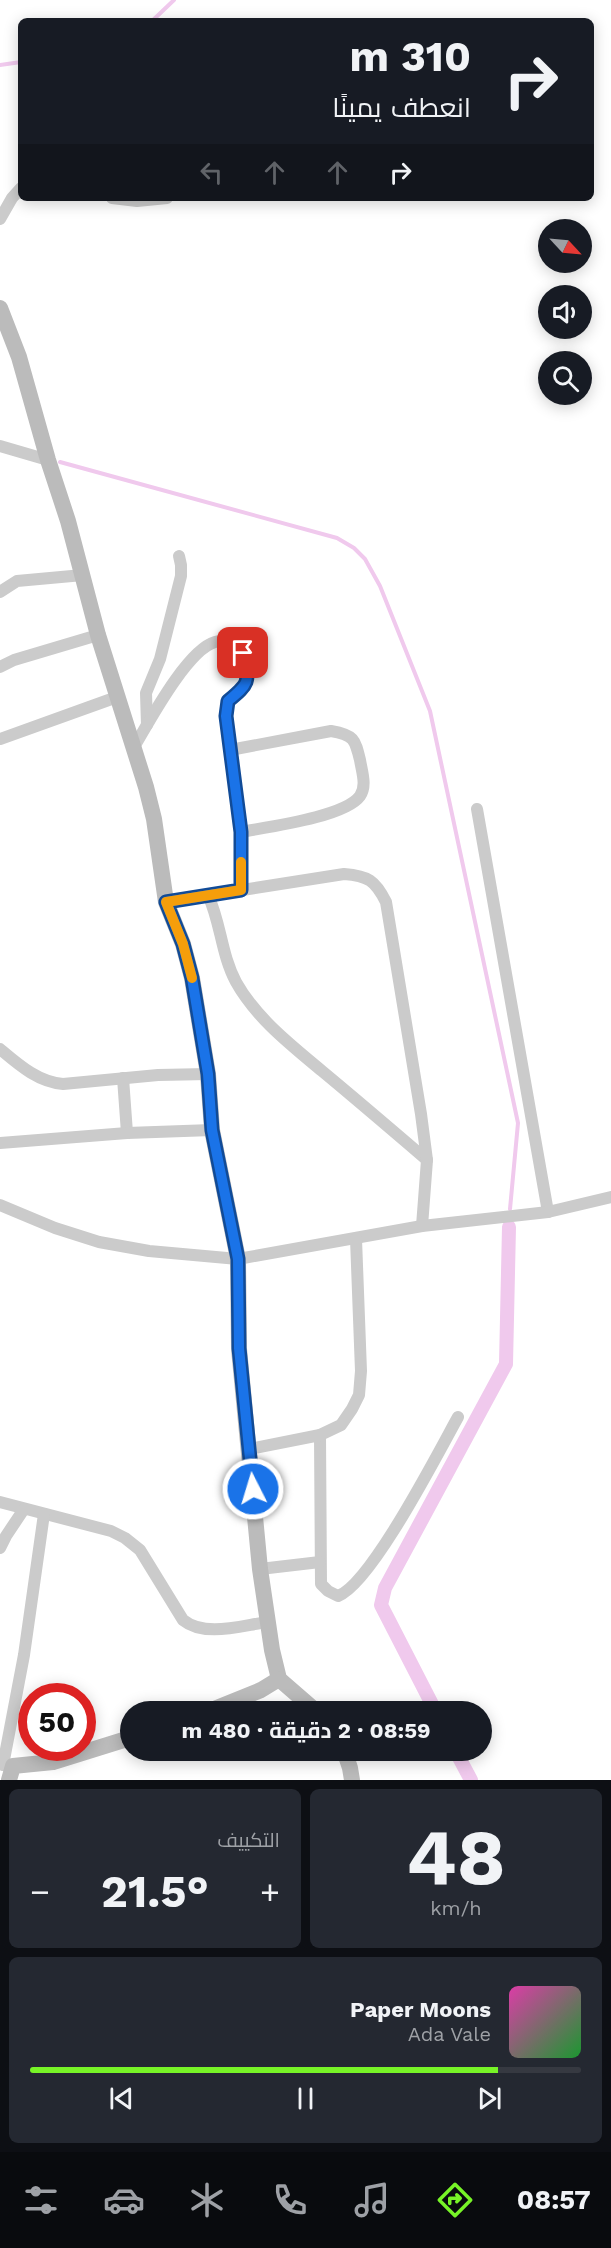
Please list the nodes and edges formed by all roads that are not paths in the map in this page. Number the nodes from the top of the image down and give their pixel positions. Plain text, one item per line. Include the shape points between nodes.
1 (18, 191) edge
2 (0, 219) edge
3 (0, 308) edge
4 (0, 446) edge
5 (48, 460) junction
6 (178, 556) dead end
7 (83, 575) junction
8 (0, 592) edge
9 (98, 635) junction
10 (0, 668) edge
11 (117, 697) junction
12 (147, 724) junction
13 (0, 739) edge
14 (134, 747) junction
15 (230, 750) junction
16 (477, 809) dead end
17 (241, 832) junction
18 (241, 890) junction
19 (208, 895) junction
20 (166, 902) junction
21 (0, 1049) edge
22 (208, 1074) junction
23 (123, 1078) junction
24 (212, 1130) junction
25 (127, 1133) junction
26 (0, 1143) edge
27 (427, 1160) junction
28 (611, 1197) edge
29 (0, 1205) edge
30 (548, 1212) junction
31 (422, 1226) junction
32 (356, 1239) junction
33 (238, 1259) junction
34 (458, 1417) dead end
35 (320, 1435) junction
36 (249, 1449) junction
37 (0, 1502) edge
38 (24, 1509) junction
39 (44, 1514) junction
40 (0, 1548) edge
41 (320, 1562) junction
42 (260, 1569) junction
43 (268, 1622) junction
44 (279, 1678) junction
45 (234, 1701) edge
46 (305, 1701) edge
47 (120, 1741) edge
48 (347, 1761) edge
49 (6, 1769) edge
50 (352, 1780) edge

1 - 2 street
3 - 5 main road via 19,357
4 - 5 street
5 - 7 main road
6 - 12 street via 181,576 160,659 146,693
7 - 8 street via 17,581
7 - 9 main road
9 - 10 street via 14,660
9 - 11 main road
11 - 13 street
11 - 14 main road
12 - 14 street
12 - 15 street via 190,662 204,648 225,641 243,653 247,673 244,688 226,706
14 - 20 main road via 154,819
15 - 17 street
15 - 17 street via 331,730 344,733 356,744 364,781 359,797 349,806
16 - 30 street
17 - 18 street
18 - 19 street
18 - 27 street via 344,874 362,875 380,889 386,902
19 - 20 street
19 - 27 street via 236,983 256,1010
20 - 22 main road via 192,978
21 - 23 street via 49,1083
22 - 23 street
22 - 24 main road
23 - 25 street
24 - 25 street
24 - 33 main road
25 - 26 street
27 - 31 street
28 - 30 street
29 - 33 street via 99,1242
30 - 31 street
31 - 32 street
32 - 33 street
32 - 35 street via 359,1395 341,1425
33 - 36 main road via 239,1348
34 - 41 street via 363,1576 338,1596 321,1584
35 - 36 street
35 - 41 street
36 - 42 main road
37 - 38 street
38 - 39 street
38 - 40 street
39 - 43 street via 125,1538 140,1550 190,1626 202,1629
39 - 49 street
41 - 42 street
42 - 43 main road
43 - 44 main road
44 - 45 main road
44 - 46 main road
47 - 49 main road via 52,1762
48 - 50 main road

